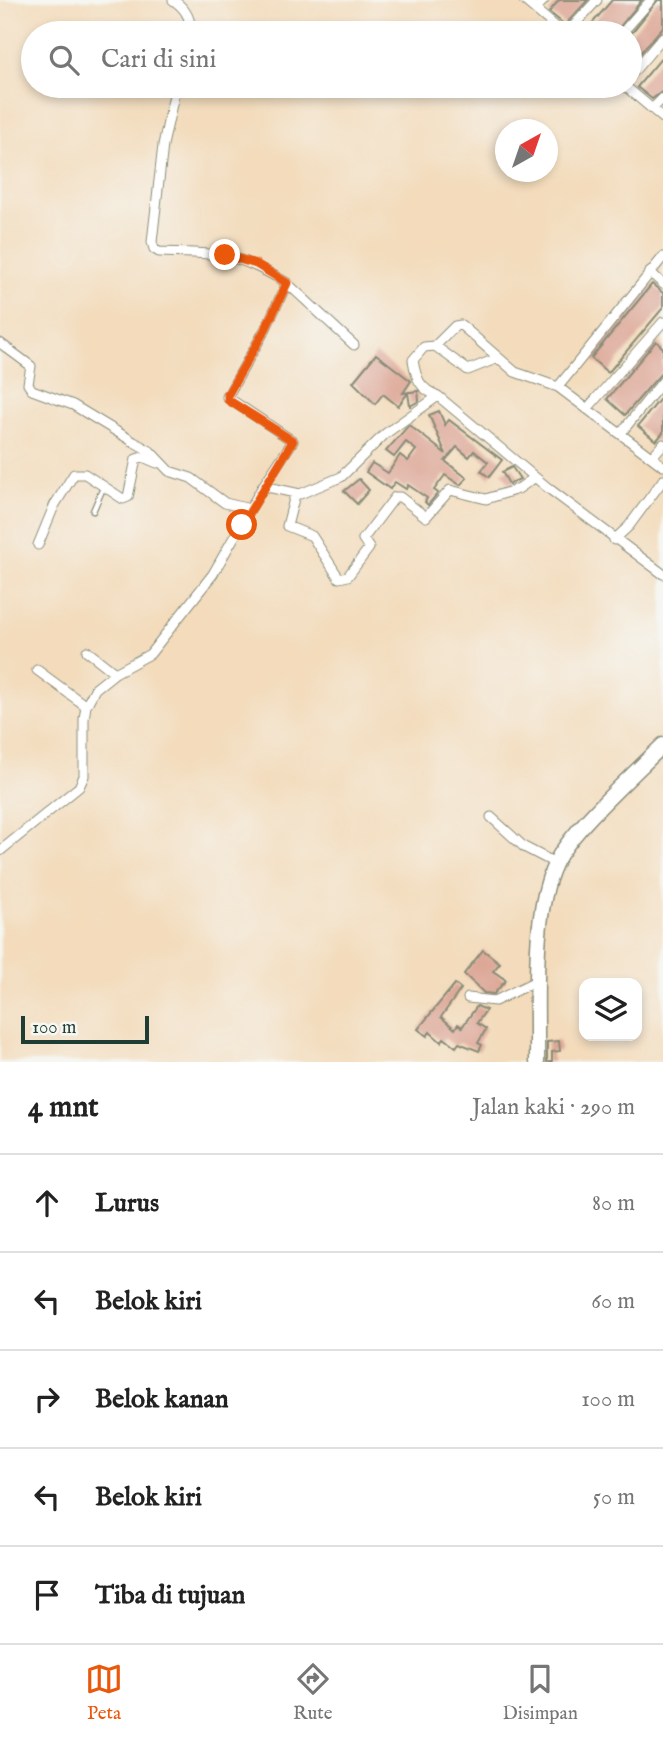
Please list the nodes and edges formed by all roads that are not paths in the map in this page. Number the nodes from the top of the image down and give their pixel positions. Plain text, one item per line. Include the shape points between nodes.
1 (173, 0) edge
2 (524, 0) edge
3 (544, 0) edge
4 (597, 0) edge
5 (651, 0) edge
6 (186, 4) edge
7 (536, 9) junction
8 (550, 21) edge
9 (577, 21) edge
10 (633, 21) edge
11 (663, 37) edge
12 (642, 62) edge
13 (173, 98) edge
14 (639, 98) edge
15 (663, 98) edge
16 (652, 109) junction
17 (663, 118) edge
18 (662, 259) edge
19 (650, 272) junction
20 (287, 283) junction
21 (663, 284) edge
22 (663, 322) edge
23 (655, 331) junction
24 (663, 338) edge
25 (0, 343) edge
26 (354, 345) dead end
27 (435, 346) junction
28 (498, 358) junction
29 (663, 382) edge
30 (558, 387) junction
31 (438, 396) junction
32 (587, 409) junction
33 (621, 433) junction
34 (663, 444) edge
35 (660, 462) edge
36 (160, 465) junction
37 (534, 478) junction
38 (663, 480) edge
39 (263, 486) junction
40 (103, 488) junction
41 (295, 495) junction
42 (250, 509) junction
43 (93, 511) dead end
44 (614, 540) junction
45 (38, 545) dead end
46 (663, 575) edge
47 (87, 651) dead end
48 (37, 670) dead end
49 (115, 673) junction
50 (86, 706) junction
51 (663, 745) edge
52 (491, 817) dead end
53 (0, 851) edge
54 (555, 863) junction
55 (539, 980) junction
56 (468, 998) dead end
57 (537, 1062) edge

1 - 6 street
2 - 7 street
3 - 7 street
4 - 9 street
5 - 10 street
7 - 8 street
11 - 12 street
13 - 20 street via 163,145 154,249 225,255 256,264
14 - 16 street
15 - 16 street
16 - 17 street
18 - 19 street
19 - 21 street
19 - 30 street
20 - 26 street
20 - 39 street via 228,397 293,441
22 - 23 street
23 - 24 street
23 - 32 street
25 - 36 street via 31,366 30,389 73,405 150,451
27 - 28 street via 468,370
27 - 28 street via 461,325
27 - 31 street via 424,347 413,360 418,382
28 - 30 street via 514,372
29 - 33 street
30 - 32 street
31 - 37 street
31 - 41 street via 385,434 341,477
32 - 33 street
33 - 35 street
34 - 35 street
36 - 40 street via 143,457 136,459 125,499
36 - 42 street via 191,478 225,503
37 - 41 street via 518,489 486,499 450,490 426,517 395,497 363,539 369,548 342,578 334,575 312,536 287,526
37 - 44 street
38 - 44 street
39 - 41 street
39 - 42 street
40 - 43 lane
40 - 45 street via 85,474 74,474
42 - 49 street via 213,574 150,654
44 - 46 street
47 - 49 street
48 - 50 street
49 - 50 street via 95,689
50 - 53 street via 84,776 79,787
51 - 54 main road
52 - 54 street via 524,847
54 - 55 main road via 544,905
55 - 56 street via 495,1001
55 - 57 main road

